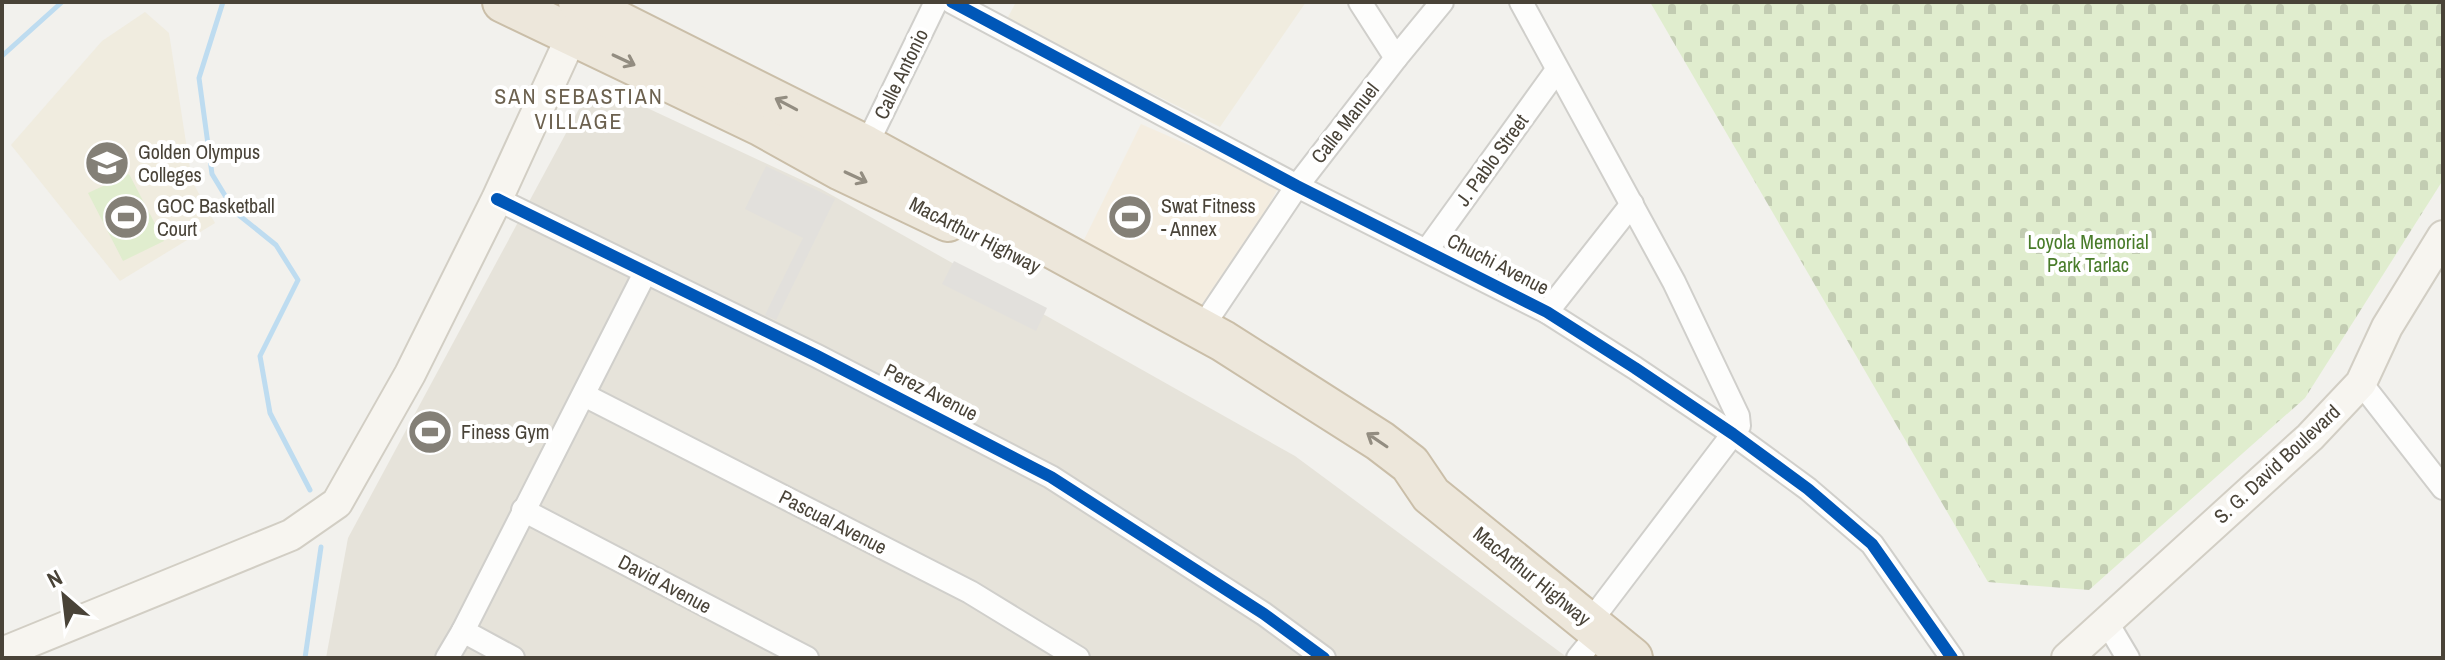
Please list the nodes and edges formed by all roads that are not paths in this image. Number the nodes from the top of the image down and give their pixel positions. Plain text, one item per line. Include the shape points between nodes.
1 (503, 2) edge
2 (936, 2) edge
3 (952, 2) edge
4 (1360, 2) edge
5 (1442, 2) edge
6 (1521, 2) edge
7 (579, 14) edge
8 (1396, 58) junction
9 (1557, 70) junction
10 (866, 146) junction
11 (1297, 186) junction
12 (497, 199) junction
13 (1632, 204) junction
14 (2443, 236) edge
15 (1427, 250) junction
16 (645, 273) junction
17 (1547, 312) junction
18 (1201, 329) junction
19 (2361, 383) junction
20 (584, 395) junction
21 (1733, 434) junction
22 (2443, 488) edge
23 (1431, 495) junction
24 (523, 510) junction
25 (2106, 621) junction
26 (463, 631) junction
27 (1589, 637) edge
28 (2, 653) edge
29 (447, 658) edge
30 (513, 658) edge
31 (807, 658) edge
32 (1078, 658) edge
33 (1324, 658) edge
34 (1632, 658) edge
35 (1952, 658) edge
36 (2067, 658) edge
37 (2128, 658) edge

1 - 7 highway, MacArthur Highway
2 - 10 street, Calle Antonio
3 - 11 street, Chuchi Avenue
4 - 8 street
5 - 8 street, Calle Manuel
6 - 9 street
10 -> 7 highway, MacArthur Highway
7 - 12 street
7 -> 23 highway, MacArthur Highway via 841,170 1123,311 1399,486
8 - 11 street, Calle Manuel
9 - 13 street
9 - 15 street, J. Pablo Street
10 - 18 highway, MacArthur Highway
11 - 15 street, Chuchi Avenue
11 - 18 street, Calle Manuel
12 - 16 street, Perez Avenue
12 - 28 street via 401,393 337,503 291,535
13 - 17 street
13 - 21 street via 1730,394 1739,426
14 - 19 street, S. G. David Boulevard via 2387,327
15 - 17 street, Chuchi Avenue
16 - 20 street
16 - 33 street, Perez Avenue via 1051,477
17 - 21 street, Chuchi Avenue
23 -> 18 highway, MacArthur Highway via 1410,464 1380,441
19 - 22 street
19 - 25 street, S. G. David Boulevard via 2310,437
20 - 24 street
20 - 32 street, Pascual Avenue via 970,592
21 - 27 street
21 - 35 street, Chuchi Avenue via 1872,544
23 - 27 highway, MacArthur Highway
24 - 26 street
24 - 31 street, David Avenue
25 - 36 street, S. G. David Boulevard
25 - 37 street
26 - 29 street
26 - 30 street
27 - 34 highway, MacArthur Highway

